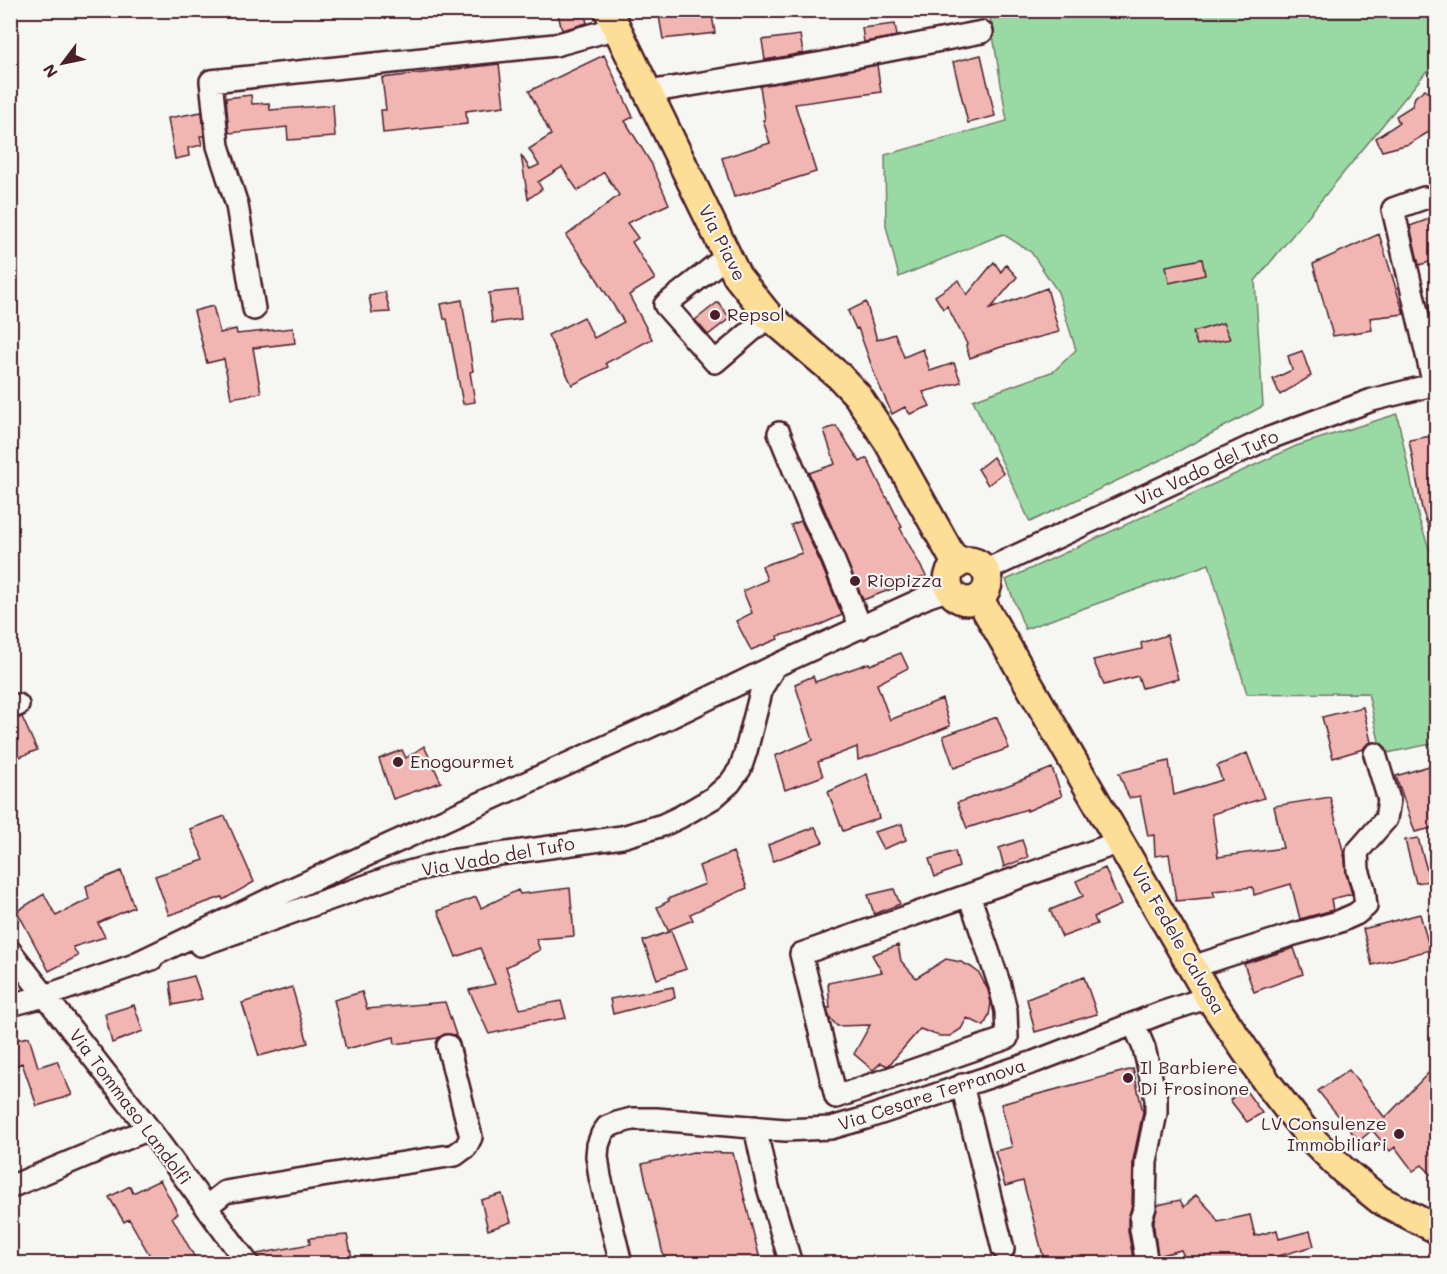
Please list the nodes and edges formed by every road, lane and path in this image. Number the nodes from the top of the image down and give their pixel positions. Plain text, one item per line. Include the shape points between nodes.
1 (613, 19) edge
2 (982, 32) dead end
3 (648, 92) junction
4 (1424, 198) dead end
5 (726, 256) junction
6 (254, 309) dead end
7 (769, 316) junction
8 (1435, 384) edge
9 (779, 433) dead end
10 (984, 571) junction
11 (953, 577) junction
12 (978, 598) junction
13 (861, 628) junction
14 (775, 666) junction
15 (1375, 754) dead end
16 (1120, 842) junction
17 (969, 895) junction
18 (10, 951) edge
19 (139, 962) junction
20 (1192, 967) junction
21 (45, 996) junction
22 (1209, 996) junction
23 (10, 1005) edge
24 (1134, 1024) junction
25 (448, 1046) dead end
26 (962, 1085) junction
27 (755, 1127) junction
28 (148, 1129) junction
29 (10, 1187) edge
30 (206, 1207) junction
31 (1437, 1229) edge
32 (1003, 1249) dead end
33 (248, 1263) edge
34 (621, 1263) edge
35 (791, 1263) edge
36 (1147, 1263) edge

1 - 3 main road, Via Piave
1 - 6 street via 555,45 211,81 218,146 237,205
2 - 3 street
3 - 5 main road, Via Piave
4 - 8 street via 1393,209
5 - 7 main road, Via Piave
5 - 7 street via 665,305 715,362
7 - 11 main road, Via Piave via 857,395 887,440
8 - 10 street, Via Vado del Tufo via 1372,400 1267,439
9 - 13 street
10 - 11 main road via 969,562
10 - 12 main road via 988,582
11 - 12 main road via 952,594 962,600
11 - 13 street, Via Vado del Tufo via 929,596
12 - 16 main road, Via Fedele Calvosa
13 - 14 street, Via Vado del Tufo
14 - 19 street, Via Vado del Tufo
14 - 19 street, Via Vado del Tufo via 762,688 740,769 713,798 681,817 622,837 450,861 394,876 210,942
15 - 20 street via 1389,800 1386,819 1357,852 1366,906 1338,922
16 - 17 street
16 - 20 main road, Via Fedele Calvosa
17 - 17 street via 1000,986 1007,1038 836,1097 801,954
18 - 21 street, Via Tommaso Landolfi
19 - 21 street, Via Vado del Tufo
20 - 22 main road, Via Fedele Calvosa
21 - 23 street, Via Vado del Tufo
21 - 28 street, Via Tommaso Landolfi
22 - 24 street, Via Cesare Terranova
22 - 31 main road, Via Fedele Calvosa via 1268,1084 1309,1136 1380,1200
24 - 26 street, Via Cesare Terranova
24 - 36 street via 1156,1099 1141,1229
25 - 30 street via 471,1137 455,1155 225,1192
26 - 27 street, Via Cesare Terranova via 831,1128
26 - 32 street
27 - 34 street, Via Cesare Terranova via 656,1119 632,1119 608,1127 602,1134 597,1156
27 - 35 street
28 - 29 street
28 - 30 street, Via Tommaso Landolfi
30 - 33 street, Via Tommaso Landolfi

